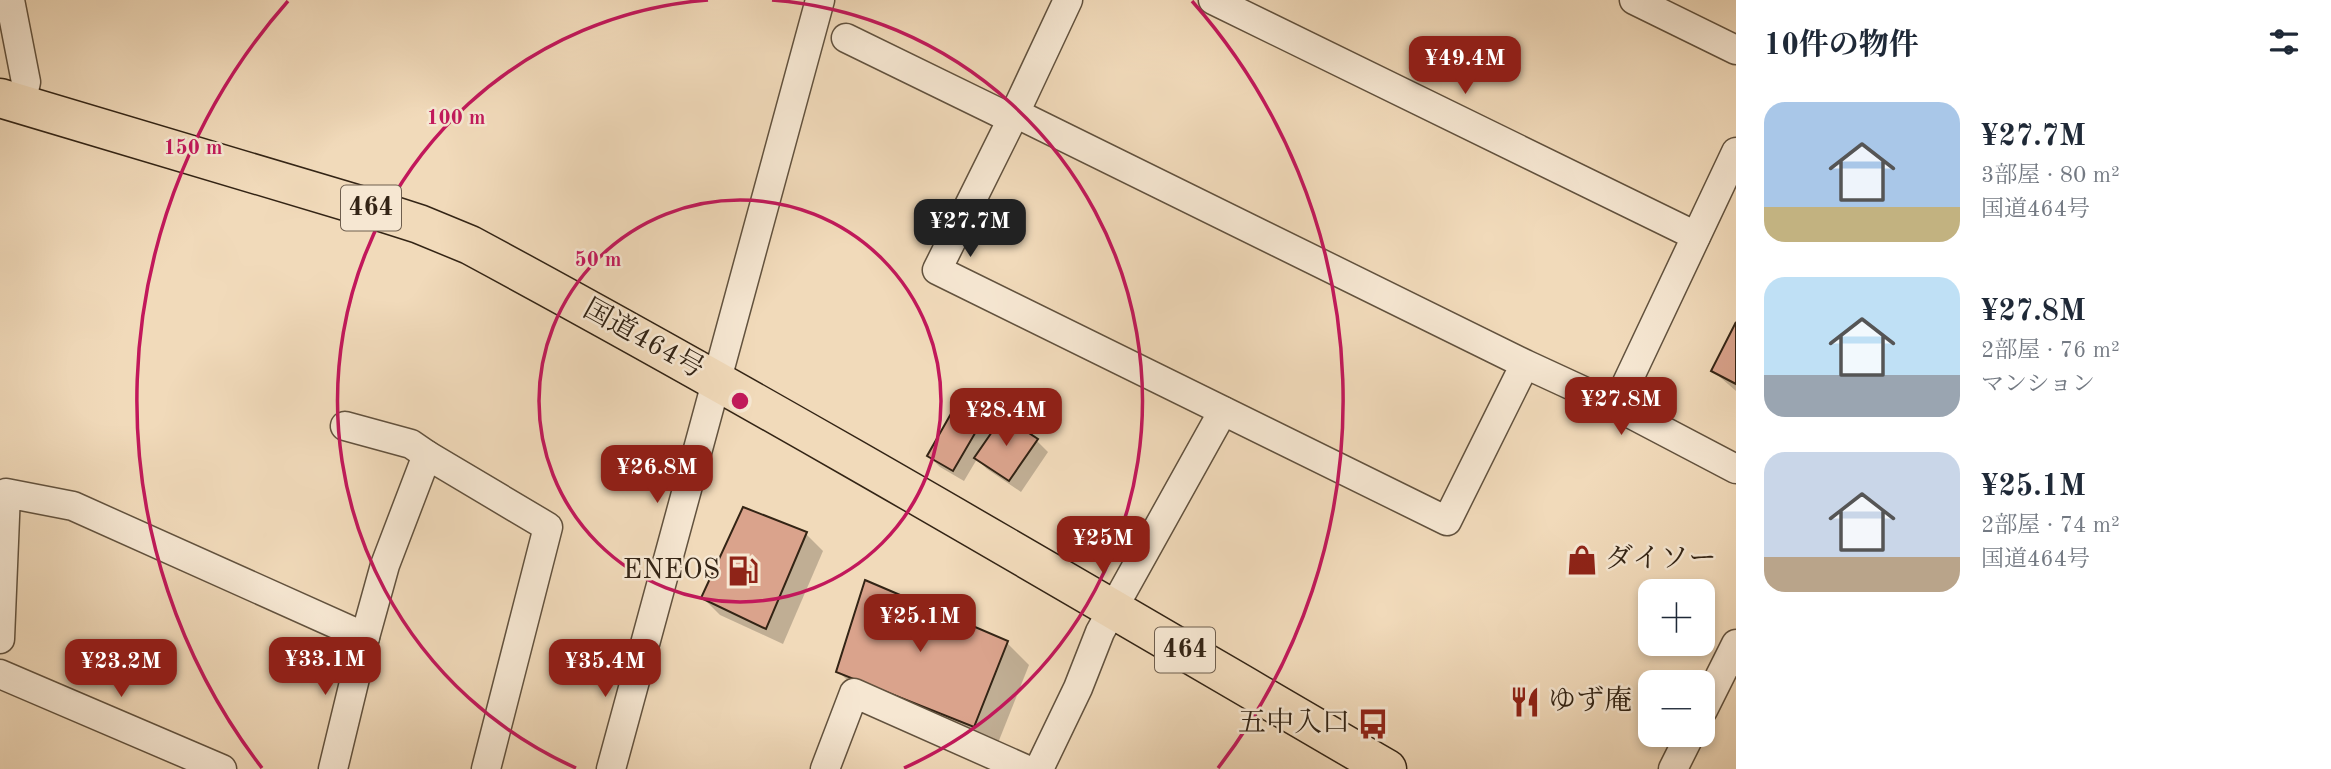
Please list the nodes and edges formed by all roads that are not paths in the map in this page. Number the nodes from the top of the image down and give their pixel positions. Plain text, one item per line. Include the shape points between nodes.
1 (10, 0) edge
2 (820, 0) edge
3 (1068, 0) edge
4 (1213, 0) edge
5 (1634, 0) edge
6 (846, 38) dead end
7 (1736, 50) edge
8 (10, 101) edge
9 (1014, 116) junction
10 (1736, 152) edge
11 (1696, 236) junction
12 (1525, 364) junction
13 (717, 381) junction
14 (1616, 406) junction
15 (1223, 411) junction
16 (345, 426) dead end
17 (426, 455) junction
18 (1736, 468) edge
19 (1113, 610) junction
20 (365, 637) junction
21 (0, 639) edge
22 (1736, 644) edge
23 (0, 674) edge
24 (1715, 686) edge
25 (1684, 747) edge
26 (222, 769) edge
27 (333, 769) edge
28 (485, 769) edge
29 (611, 769) edge
30 (825, 769) edge
31 (1025, 769) edge
32 (1039, 769) edge
33 (1387, 769) edge
34 (1673, 769) edge

1 - 8 street via 26,82
2 - 13 street
3 - 9 street
4 - 11 street
5 - 7 street
6 - 9 street
8 - 13 highway, 国道464号 / 464 via 419,224 470,245
9 - 12 street
9 - 15 street via 937,270
10 - 11 street
11 - 14 street
12 - 14 street
12 - 15 street via 1447,521
13 - 19 highway, 国道464号 / 464
13 - 29 street
14 - 18 street
15 - 19 street
16 - 17 street via 411,444
17 - 20 street via 385,565
17 - 28 street via 548,527
19 - 32 street
19 - 33 highway, 国道464号 / 464
20 - 21 street via 73,506 6,493
20 - 27 street
22 - 24 street
23 - 26 street
25 - 34 street
30 - 31 street via 855,692

